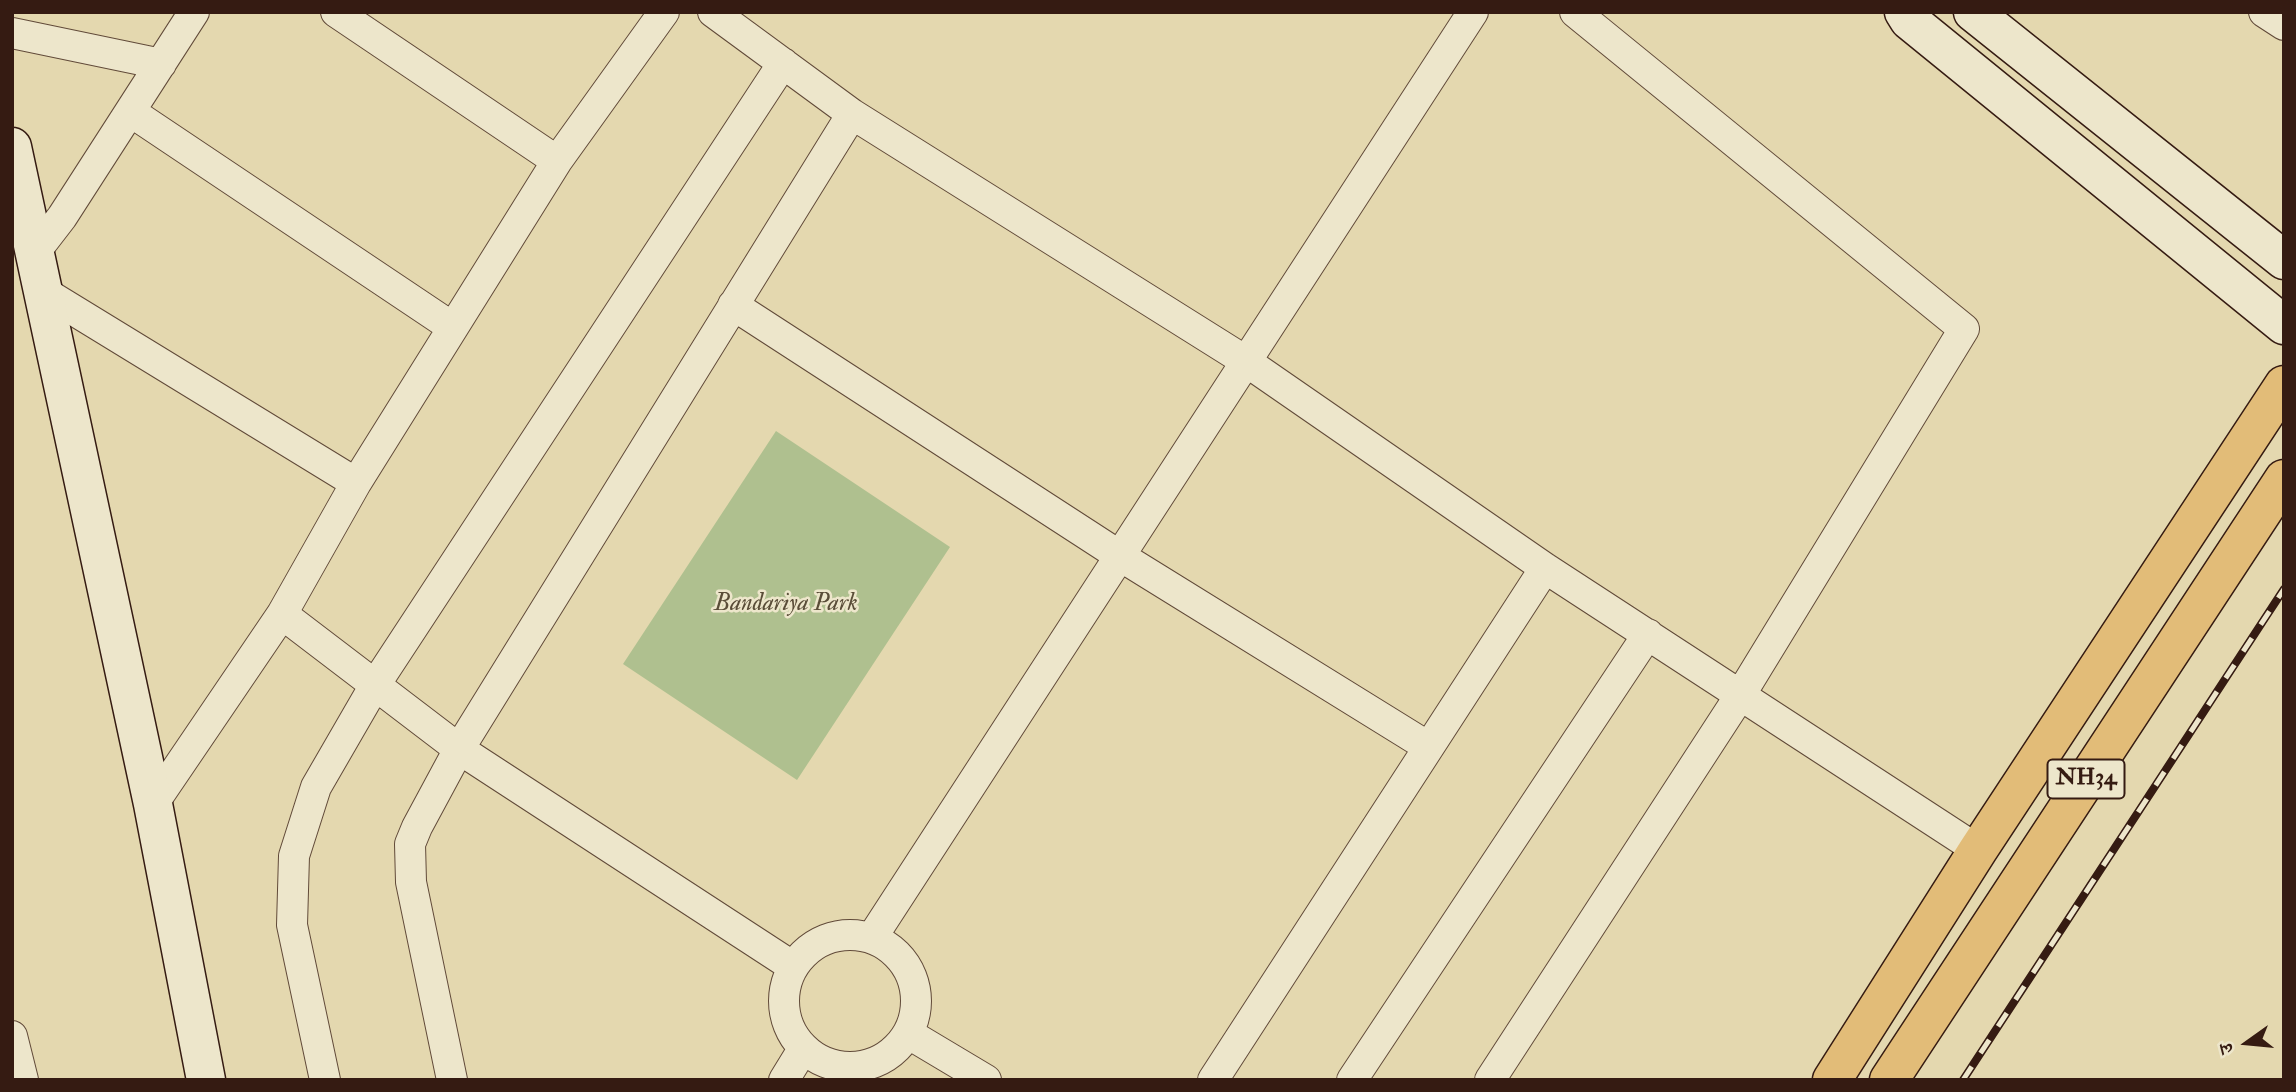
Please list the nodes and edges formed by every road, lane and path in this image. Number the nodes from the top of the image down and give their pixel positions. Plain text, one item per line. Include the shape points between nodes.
1 (194, 12) edge
2 (335, 12) edge
3 (664, 12) edge
4 (713, 12) edge
5 (1473, 12) edge
6 (1575, 12) edge
7 (1973, 12) edge
8 (2264, 12) edge
9 (1908, 15) edge
10 (2284, 25) edge
11 (12, 33) edge
12 (783, 63) junction
13 (161, 64) junction
14 (131, 112) junction
15 (852, 114) junction
16 (12, 147) edge
17 (557, 161) junction
18 (35, 252) junction
19 (2284, 260) edge
20 (44, 292) junction
21 (733, 305) junction
22 (2284, 325) edge
23 (452, 327) junction
24 (1244, 360) junction
25 (2284, 385) edge
26 (2284, 479) edge
27 (356, 483) junction
28 (1120, 556) junction
29 (1545, 568) junction
30 (282, 614) junction
31 (1648, 635) junction
32 (375, 685) junction
33 (1741, 694) junction
34 (1427, 746) junction
35 (459, 749) junction
36 (153, 804) junction
37 (1978, 850) junction
38 (873, 936) junction
39 (792, 966) junction
40 (909, 1034) junction
41 (12, 1036) edge
42 (803, 1049) junction
43 (23, 1080) edge
44 (206, 1080) edge
45 (325, 1080) edge
46 (452, 1080) edge
47 (784, 1080) edge
48 (986, 1080) edge
49 (1213, 1080) edge
50 (1352, 1080) edge
51 (1490, 1080) edge
52 (1832, 1080) edge
53 (1889, 1080) edge

1 - 13 street
2 - 17 street
3 - 17 street
4 - 12 street
5 - 24 street
6 - 33 street via 1964,329
7 - 19 street
8 - 10 street
9 - 22 street
11 - 13 street
12 - 15 street
12 - 32 street
13 - 14 street
14 - 18 street
14 - 23 street
15 - 21 street
15 - 24 street
16 - 18 street
17 - 23 street
18 - 20 street
20 - 27 street
20 - 36 street
21 - 28 street
21 - 35 street
23 - 27 street
24 - 28 street
24 - 29 street
25 - 37 highway, NH34
26 - 53 highway, NH34
27 - 30 street
28 - 34 street
28 - 38 street
29 - 31 street
29 - 34 street
30 - 32 street
30 - 36 street
31 - 33 street
31 - 50 street
32 - 35 street
32 - 45 street via 316,787 294,856 292,925
33 - 37 street
33 - 51 street
34 - 49 street
35 - 39 street
35 - 46 street via 410,844 411,882
36 - 44 street
37 - 52 highway, NH34
38 - 39 street via 827,937
38 - 40 street via 904,960 918,996
39 - 42 street via 783,994 787,1024
40 - 42 street via 889,1057 860,1068 829,1065
40 - 48 street
41 - 43 street
42 - 47 street

